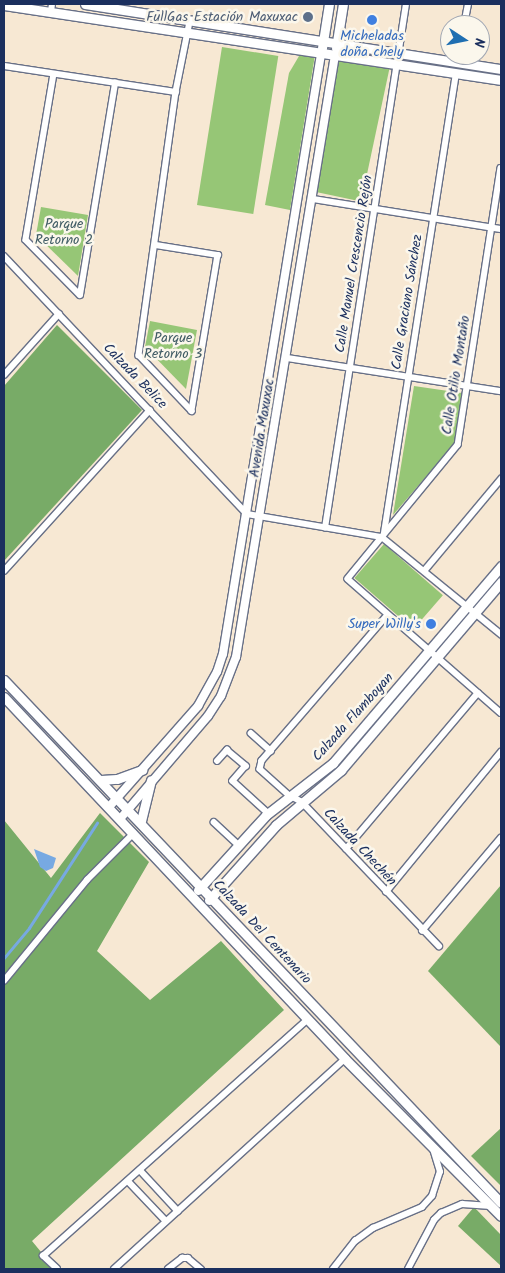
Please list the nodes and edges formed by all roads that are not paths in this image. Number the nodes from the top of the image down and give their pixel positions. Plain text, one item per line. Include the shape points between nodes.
1 (85, 4) edge
2 (329, 4) edge
3 (343, 4) edge
4 (406, 4) edge
5 (4, 5) edge
6 (52, 8) edge
7 (190, 22) junction
8 (186, 33) junction
9 (322, 42) junction
10 (337, 43) junction
11 (398, 53) junction
12 (321, 54) junction
13 (336, 55) junction
14 (440, 56) edge
15 (397, 64) junction
16 (486, 65) edge
17 (4, 66) edge
18 (501, 69) edge
19 (54, 74) junction
20 (456, 74) junction
21 (501, 80) edge
22 (116, 83) junction
23 (176, 92) junction
24 (501, 168) edge
25 (312, 199) junction
26 (376, 210) junction
27 (433, 219) junction
28 (491, 228) junction
29 (501, 229) edge
30 (156, 245) junction
31 (4, 256) edge
32 (58, 314) junction
33 (287, 358) junction
34 (349, 367) junction
35 (4, 375) edge
36 (408, 376) junction
37 (468, 386) junction
38 (501, 391) edge
39 (150, 410) junction
40 (501, 479) edge
41 (247, 514) junction
42 (261, 517) junction
43 (325, 528) junction
44 (383, 536) junction
45 (501, 566) edge
46 (425, 570) junction
47 (4, 571) edge
48 (501, 582) edge
49 (468, 606) junction
50 (475, 613) junction
51 (388, 615) junction
52 (501, 634) edge
53 (433, 655) junction
54 (4, 681) edge
55 (478, 693) junction
56 (4, 697) edge
57 (501, 713) edge
58 (180, 726) junction
59 (251, 733) dead end
60 (191, 736) junction
61 (271, 751) junction
62 (501, 752) edge
63 (217, 762) dead end
64 (142, 770) junction
65 (101, 780) junction
66 (152, 780) junction
67 (289, 795) junction
68 (118, 797) junction
69 (302, 802) junction
70 (109, 807) junction
71 (129, 808) junction
72 (268, 813) junction
73 (120, 819) junction
74 (141, 822) junction
75 (214, 822) dead end
76 (134, 833) junction
77 (501, 838) edge
78 (239, 845) junction
79 (346, 849) junction
80 (201, 887) junction
81 (386, 892) junction
82 (193, 895) junction
83 (212, 897) junction
84 (203, 906) junction
85 (422, 931) junction
86 (439, 946) dead end
87 (4, 982) edge
88 (307, 1020) junction
89 (345, 1059) junction
90 (432, 1147) junction
91 (140, 1170) junction
92 (128, 1181) junction
93 (497, 1205) edge
94 (178, 1211) junction
95 (501, 1216) edge
96 (166, 1221) junction
97 (56, 1269) edge
98 (114, 1269) edge
99 (168, 1269) edge
100 (201, 1269) edge
101 (334, 1269) edge
102 (408, 1269) edge

1 - 7 main road
2 - 9 main road, Avenida Maxuxac
3 - 10 main road, Avenida Maxuxac
4 - 11 street, Calle Manuel Crescencio Rejón
5 - 6 main road
6 - 8 main road
7 - 8 street
7 - 9 main road
8 - 12 main road
8 - 23 street
9 - 10 main road
9 - 12 main road, Avenida Maxuxac
10 - 11 main road
10 - 13 main road, Avenida Maxuxac
11 - 14 main road
11 - 15 street, Calle Manuel Crescencio Rejón
12 - 13 main road
12 - 41 street, Avenida Maxuxac
13 - 15 main road
13 - 25 street, Avenida Maxuxac
15 - 20 main road
15 - 26 street, Calle Manuel Crescencio Rejón
16 - 18 main road
17 - 19 street
19 - 22 street
19 - 22 street via 26,240 80,295
20 - 21 main road
20 - 27 street, Calle Graciano Sánchez
22 - 23 street
23 - 30 street
24 - 28 street, Calle Otilio Montaño
25 - 26 street
25 - 33 street, Avenida Maxuxac
26 - 27 street
26 - 34 street, Calle Manuel Crescencio Rejón
27 - 28 street
27 - 36 street, Calle Graciano Sánchez
28 - 29 street
28 - 37 street, Calle Otilio Montaño
30 - 30 street via 218,255 192,411 139,355
31 - 32 street, Calzada Belice
32 - 35 street
32 - 39 street, Calzada Belice
33 - 34 street
33 - 42 street, Avenida Maxuxac
34 - 36 street
34 - 43 street, Calle Manuel Crescencio Rejón
36 - 37 street
36 - 44 street, Calle Graciano Sánchez
37 - 38 street
37 - 44 street, Calle Otilio Montaño via 458,445
39 - 41 street, Calzada Belice
39 - 47 street
40 - 46 street
41 - 42 street
41 - 58 street, Avenida Maxuxac via 223,654 208,689
42 - 43 street
42 - 60 street, Avenida Maxuxac via 241,638 230,678 208,716
43 - 44 street
44 - 46 street
44 - 51 street, Calle Otilio Montaño via 348,579
45 - 49 main road, Calzada Flamboyan
46 - 49 street
48 - 50 main road, Calzada Flamboyan
49 - 50 street
49 - 53 main road, Calzada Flamboyan
50 - 52 street
50 - 53 main road, Calzada Flamboyan
51 - 53 street
51 - 61 street
53 - 55 street
53 - 67 main road, Calzada Flamboyan via 333,763
53 - 69 main road, Calzada Flamboyan via 341,770
54 - 65 main road, Calzada Del Centenario
55 - 57 street
55 - 79 street
56 - 70 main road, Calzada Del Centenario
58 - 60 street
58 - 64 street, Avenida Maxuxac
59 - 61 street
60 - 66 street, Avenida Maxuxac
61 - 67 street, Calzada Chechén via 260,769
62 - 81 street
63 - 72 street via 227,750 246,766 233,780
64 - 65 main road via 117,779
64 - 68 street, Avenida Maxuxac
65 - 68 main road, Calzada Del Centenario
66 - 71 street, Avenida Maxuxac
66 - 74 main road
67 - 69 street, Calzada Chechén
67 - 72 main road, Calzada Flamboyan
68 - 70 street, Avenida Maxuxac
68 - 71 main road, Calzada Del Centenario
69 - 79 street, Calzada Chechén
69 - 83 main road, Calzada Flamboyan via 276,824
70 - 73 main road, Calzada Del Centenario
71 - 73 street, Avenida Maxuxac
71 - 74 main road, Calzada Del Centenario
72 - 78 main road, Calzada Flamboyan
73 - 76 main road, Calzada Del Centenario
74 - 80 main road, Calzada Del Centenario
75 - 78 street
76 - 82 main road, Calzada Del Centenario
76 - 87 street via 88,880
77 - 85 street
78 - 80 main road, Calzada Flamboyan
79 - 81 street, Calzada Chechén
80 - 82 main road, Calzada Flamboyan
80 - 83 main road, Calzada Del Centenario
81 - 85 street, Calzada Chechén
82 - 84 main road, Calzada Del Centenario
83 - 84 main road, Calzada Flamboyan
83 - 93 main road, Calzada Del Centenario
84 - 88 main road, Calzada Del Centenario
85 - 86 street, Calzada Chechén
88 - 89 main road, Calzada Del Centenario
88 - 91 street
89 - 90 main road, Calzada Del Centenario
89 - 94 street
90 - 93 main road, Calzada Del Centenario
90 - 101 street via 440,1172 432,1196 422,1207 373,1228 355,1241
91 - 92 street
91 - 94 street
92 - 96 street
92 - 97 street via 44,1256
93 - 95 main road, Calzada Del Centenario
93 - 102 street via 476,1203 450,1207 434,1220
94 - 96 street
96 - 98 street
99 - 100 street via 182,1258 188,1258

